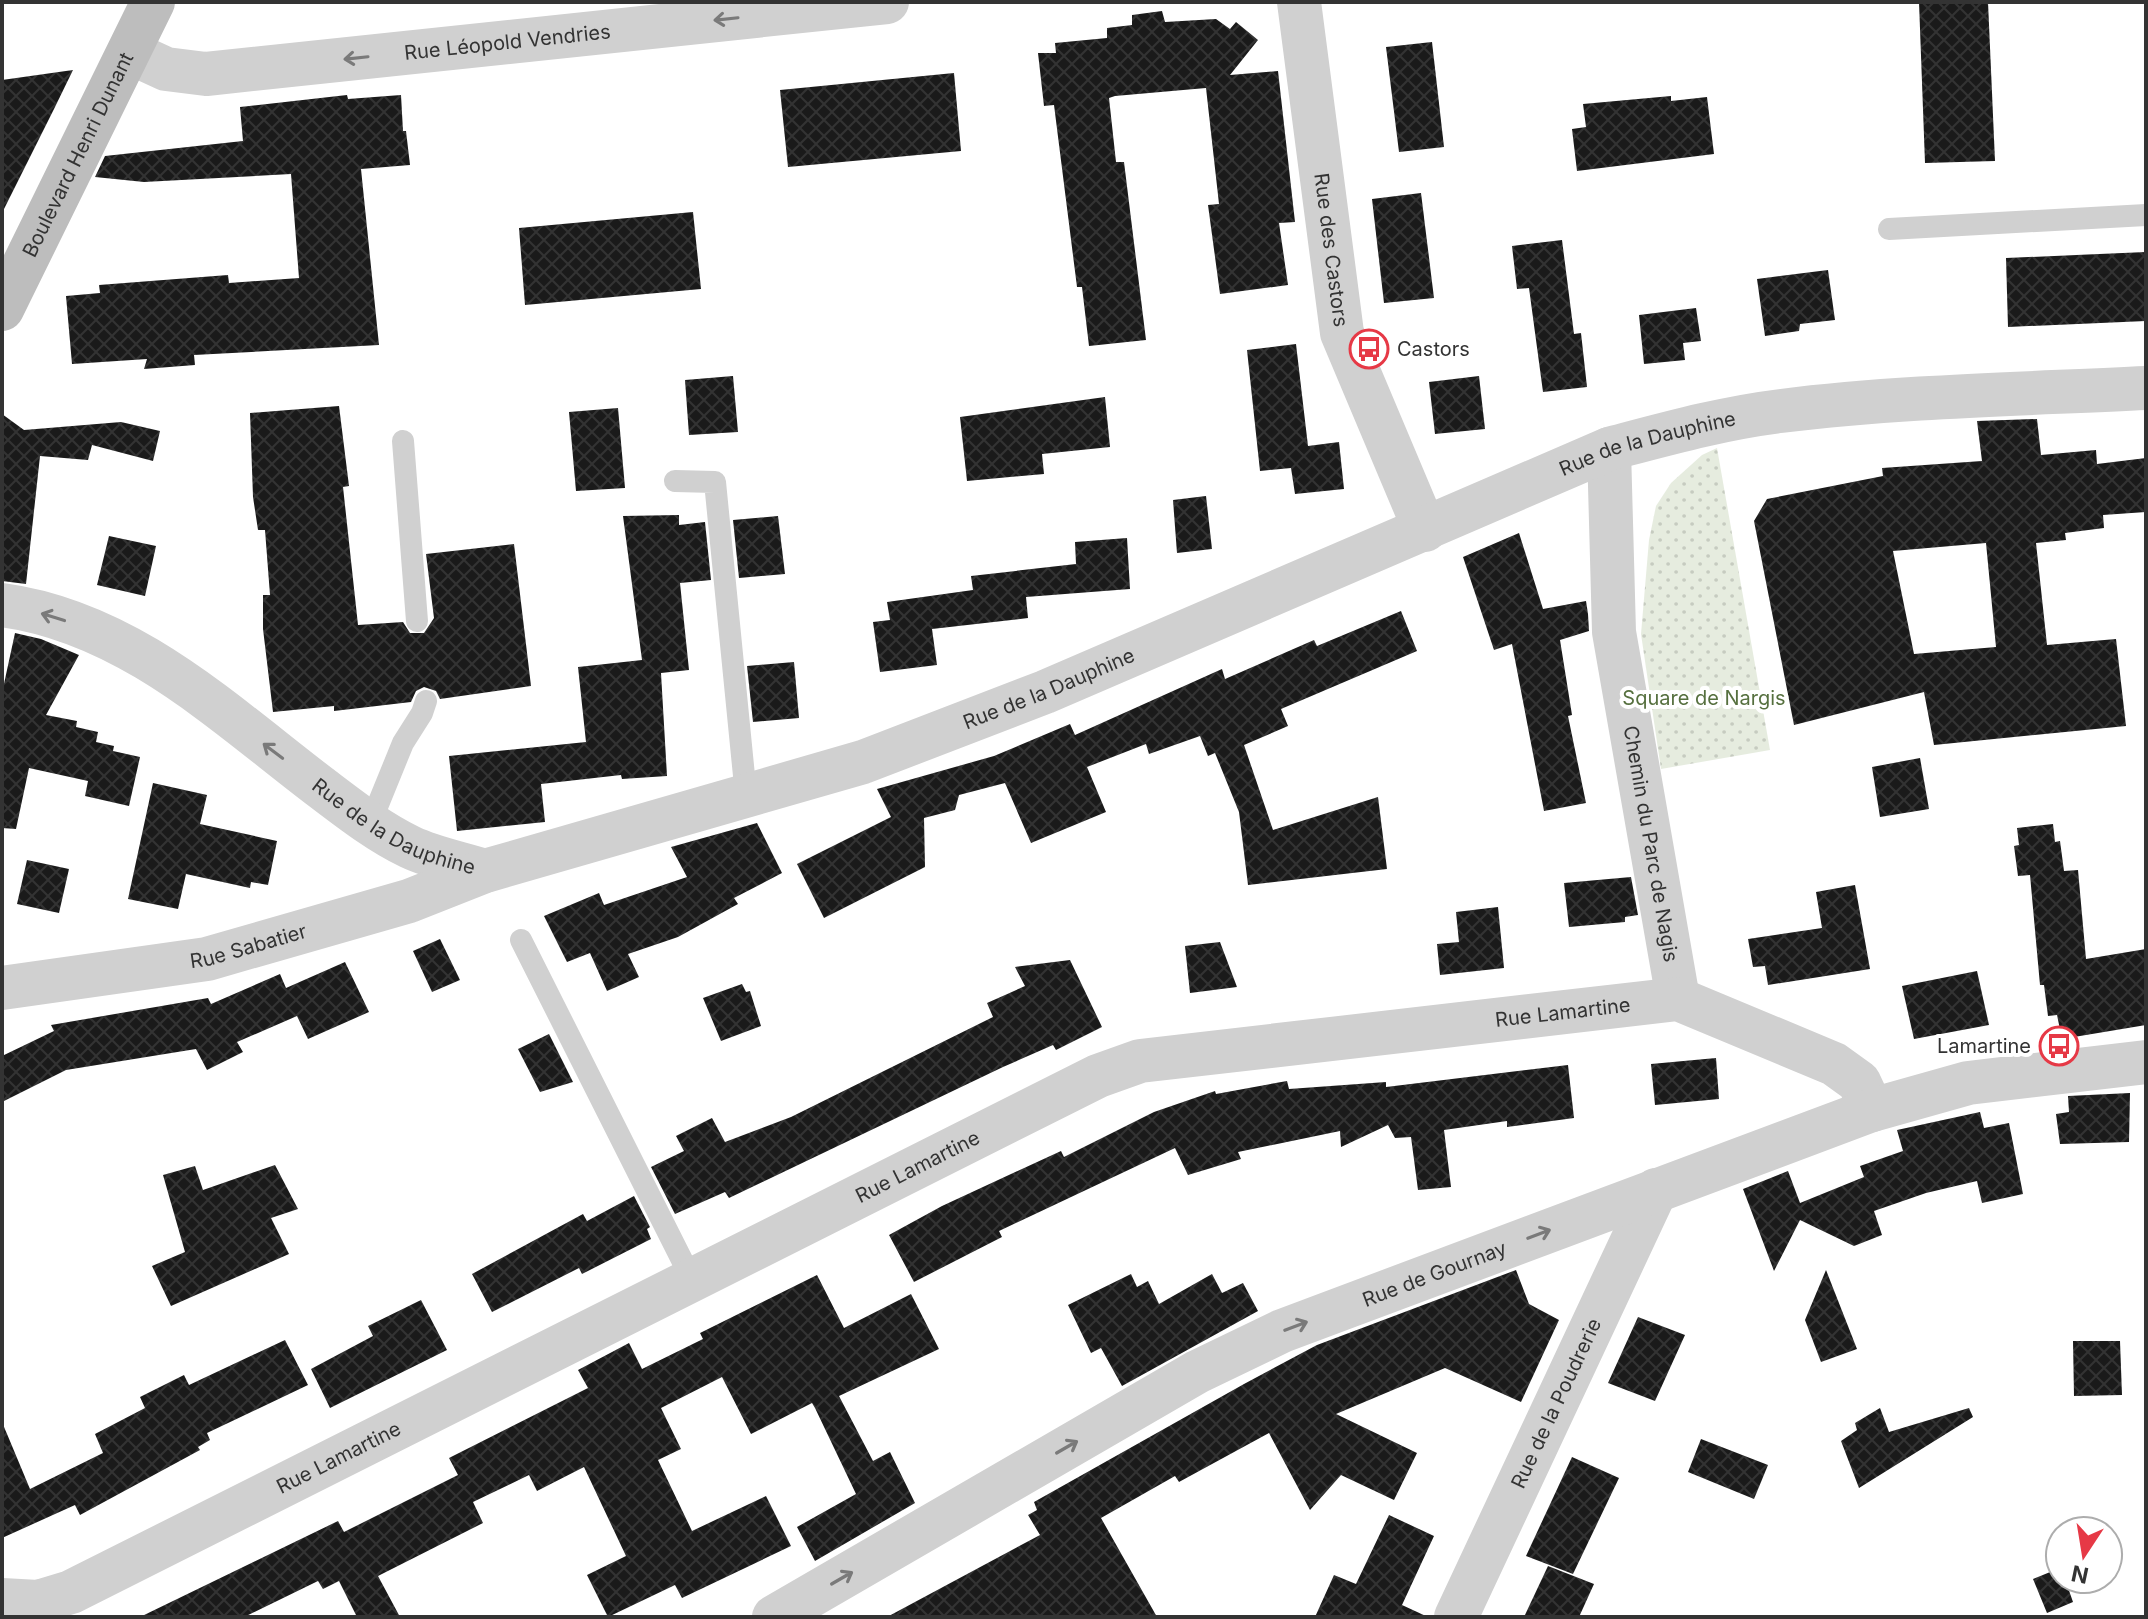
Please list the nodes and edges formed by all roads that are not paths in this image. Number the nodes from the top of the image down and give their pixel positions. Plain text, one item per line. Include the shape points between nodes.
1 (153, 2) edge
2 (887, 2) edge
3 (1299, 2) edge
4 (129, 52) junction
5 (2146, 215) edge
6 (1889, 229) dead end
7 (2, 309) edge
8 (2146, 388) edge
9 (403, 441) dead end
10 (1609, 449) junction
11 (675, 481) dead end
12 (1425, 530) junction
13 (2, 605) edge
14 (417, 621) dead end
15 (426, 701) dead end
16 (746, 796) junction
17 (370, 824) junction
18 (485, 871) junction
19 (521, 940) dead end
20 (2, 988) edge
21 (1678, 999) junction
22 (2146, 1062) edge
23 (1872, 1110) junction
24 (1656, 1190) junction
25 (689, 1282) junction
26 (2, 1600) edge
27 (774, 1617) edge
28 (1456, 1617) edge

1 - 4 main road, Boulevard Henri Dunant
2 -> 4 street, Rue Léopold Vendries via 206,74 166,69
3 - 12 street, Rue des Castors via 1342,333
4 - 7 main road, Boulevard Henri Dunant
5 - 6 lane
8 - 10 street, Rue de la Dauphine via 1779,411
9 - 14 lane
10 - 12 street, Rue de la Dauphine
10 - 21 street, Chemin du Parc de Nagis via 1614,632
11 - 16 lane via 715,482
12 - 16 street, Rue de la Dauphine via 951,731
17 -> 13 street, Rue de la Dauphine via 145,655 97,631
15 - 17 lane
16 - 18 street, Rue de la Dauphine
17 - 18 street, Rue de la Dauphine via 411,848
18 - 20 street, Rue Sabatier via 409,901 207,959
19 - 25 lane
21 - 23 street, Rue Lamartine via 1834,1064 1859,1082
21 - 25 street, Rue Lamartine via 1140,1061 1098,1076
22 - 23 street, Rue de Gournay via 1968,1083
23 - 24 street, Rue de Gournay
27 -> 24 street, Rue de Gournay via 1211,1365 1282,1331
24 - 28 street, Rue de la Poudrerie
25 - 26 street, Rue Lamartine via 71,1592 38,1602

